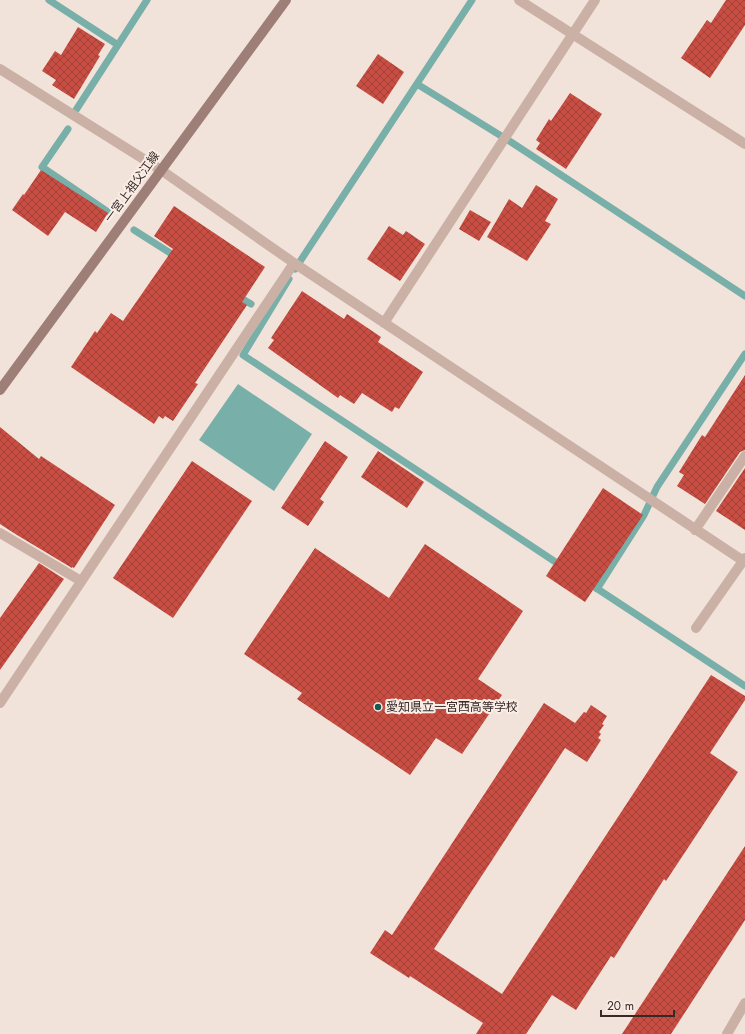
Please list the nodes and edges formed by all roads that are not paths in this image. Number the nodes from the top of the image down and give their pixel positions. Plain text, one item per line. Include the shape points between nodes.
1 (286, 0) edge
2 (520, 0) edge
3 (595, 0) edge
4 (572, 35) junction
5 (0, 69) edge
6 (745, 144) edge
7 (161, 170) junction
8 (294, 263) junction
9 (384, 323) junction
10 (0, 390) edge
11 (745, 456) edge
12 (695, 530) junction
13 (0, 534) edge
14 (744, 560) edge
15 (81, 582) junction
16 (696, 628) dead end
17 (0, 702) edge
18 (745, 1003) edge
19 (727, 1034) edge

1 - 7 main road, 一宮上祖父江線
2 - 4 street
3 - 4 street
4 - 6 street
4 - 9 street
5 - 7 street
7 - 8 street
7 - 10 main road, 一宮上祖父江線
8 - 9 street
8 - 15 street
9 - 12 street
11 - 12 street
12 - 14 street
13 - 15 street
14 - 16 street
15 - 17 street
18 - 19 street

